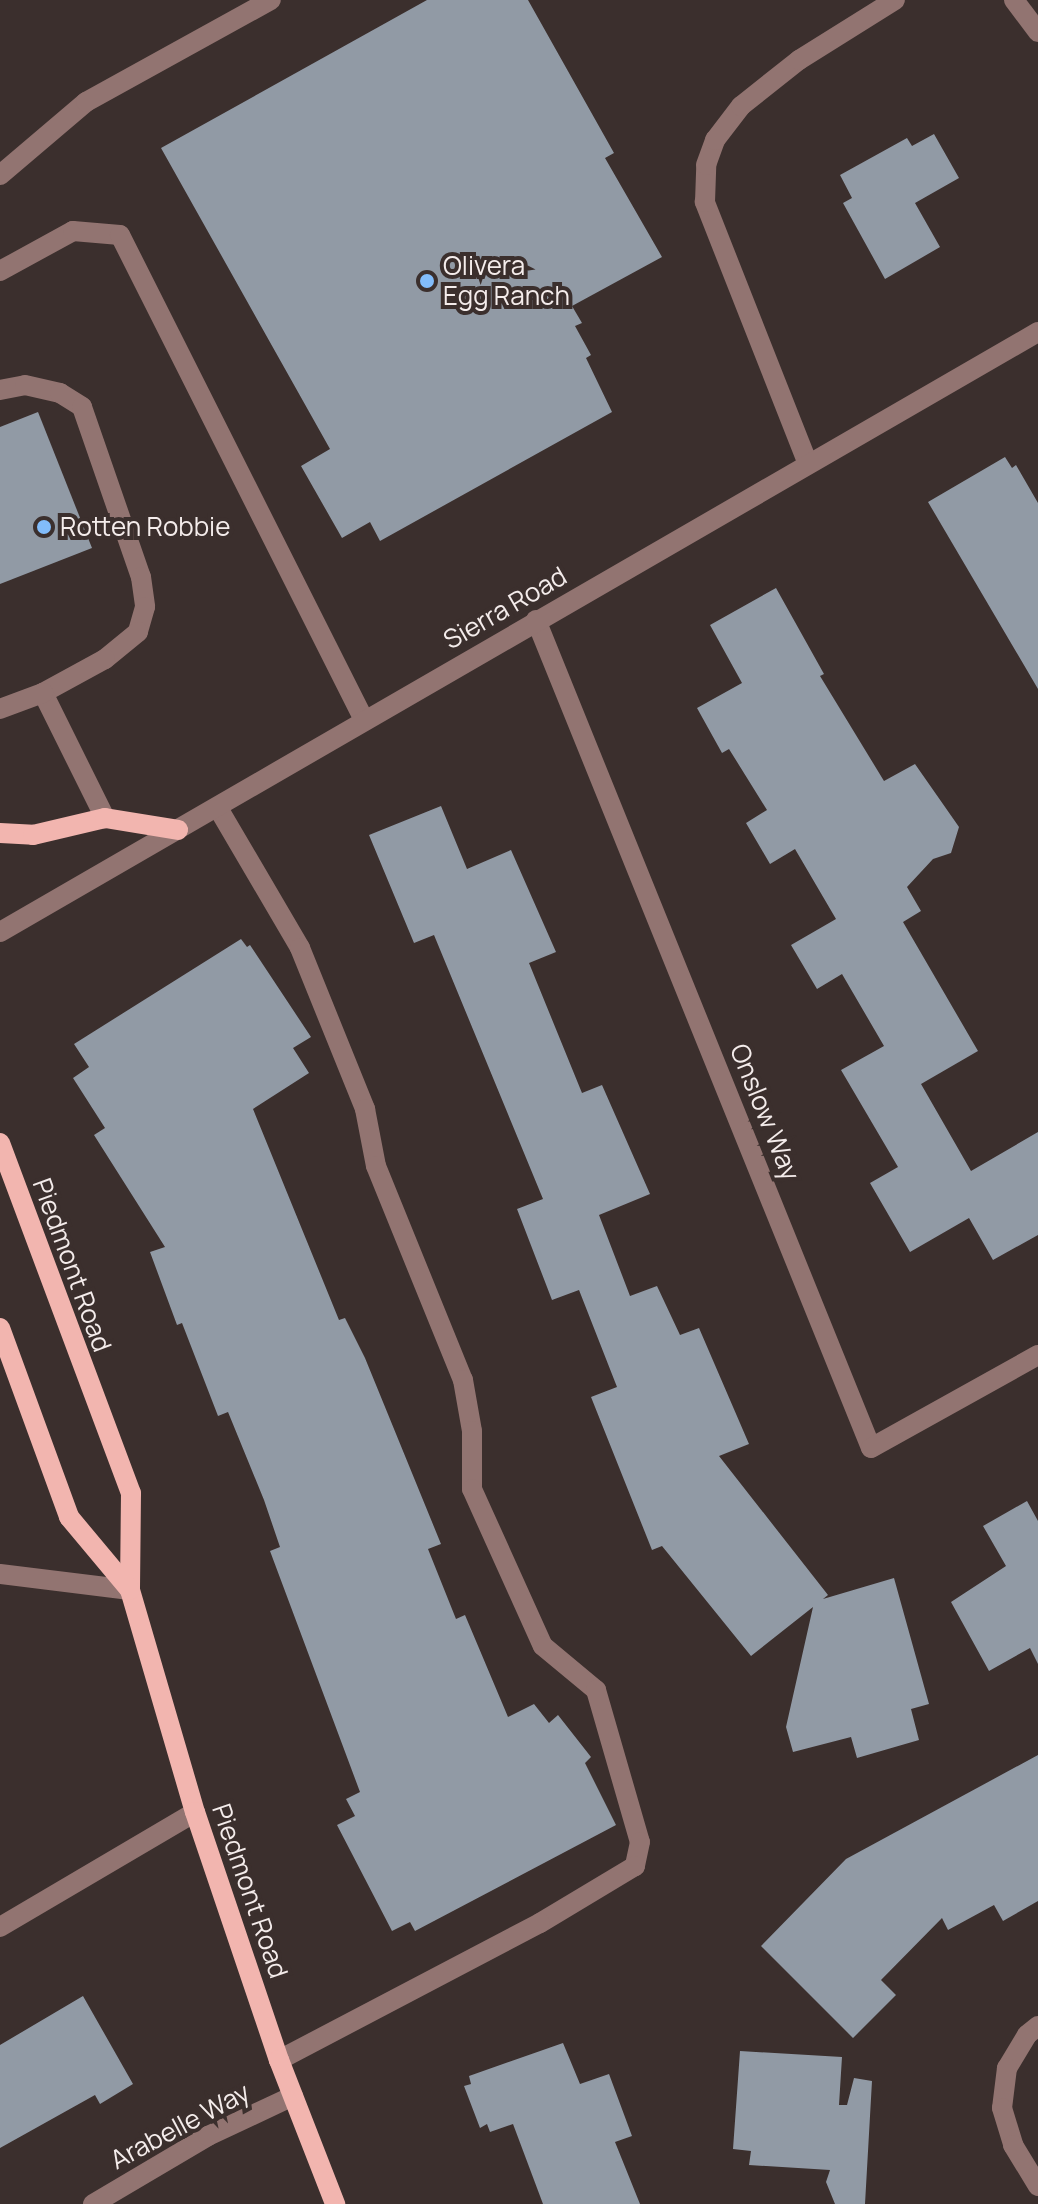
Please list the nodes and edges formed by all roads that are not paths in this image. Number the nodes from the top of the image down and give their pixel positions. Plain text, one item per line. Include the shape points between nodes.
1 (271, 0) edge
2 (895, 0) edge
3 (1014, 0) edge
4 (1038, 32) edge
5 (0, 175) edge
6 (0, 271) edge
7 (1038, 332) edge
8 (0, 390) edge
9 (808, 464) junction
10 (536, 620) junction
11 (43, 693) junction
12 (0, 709) edge
13 (364, 720) junction
14 (218, 808) junction
15 (105, 818) junction
16 (178, 830) junction
17 (0, 833) edge
18 (0, 932) edge
19 (0, 1143) edge
20 (0, 1328) edge
21 (1038, 1355) edge
22 (0, 1574) edge
23 (130, 1590) junction
24 (195, 1812) junction
25 (0, 1927) edge
26 (1038, 2026) edge
27 (279, 2060) junction
28 (293, 2096) junction
29 (1038, 2186) edge
30 (93, 2204) edge
31 (335, 2204) edge

1 - 5 street via 86,102
2 - 9 street via 799,60 741,106 715,140 706,165 705,202
3 - 4 street
6 - 13 street via 73,231 120,235
7 - 9 street, Sierra Road
8 - 11 street via 25,385 60,393 82,407 141,577 145,607 138,632 105,659
9 - 10 street, Sierra Road
10 - 13 street, Sierra Road
10 - 21 street, Onslow Way via 871,1448
11 - 12 street
11 - 15 street
13 - 14 street, Sierra Road
14 - 16 street, Sierra Road
14 - 27 street via 306,963 365,1109 376,1166 463,1380 472,1431 472,1489 543,1646 596,1690 640,1842 635,1866 540,1923
15 - 16 main road
15 - 17 main road via 33,835
16 - 18 street, Sierra Road
19 - 23 main road, Piedmont Road via 131,1493
20 - 23 main road, Piedmont Road via 69,1517
22 - 23 street
23 - 24 main road, Piedmont Road
24 - 25 street
24 - 27 main road, Piedmont Road
26 - 29 street via 1007,2068 1002,2108 1013,2145
27 - 28 main road, Piedmont Road
28 - 30 street, Arabelle Way via 208,2136
28 - 31 main road, Piedmont Road

